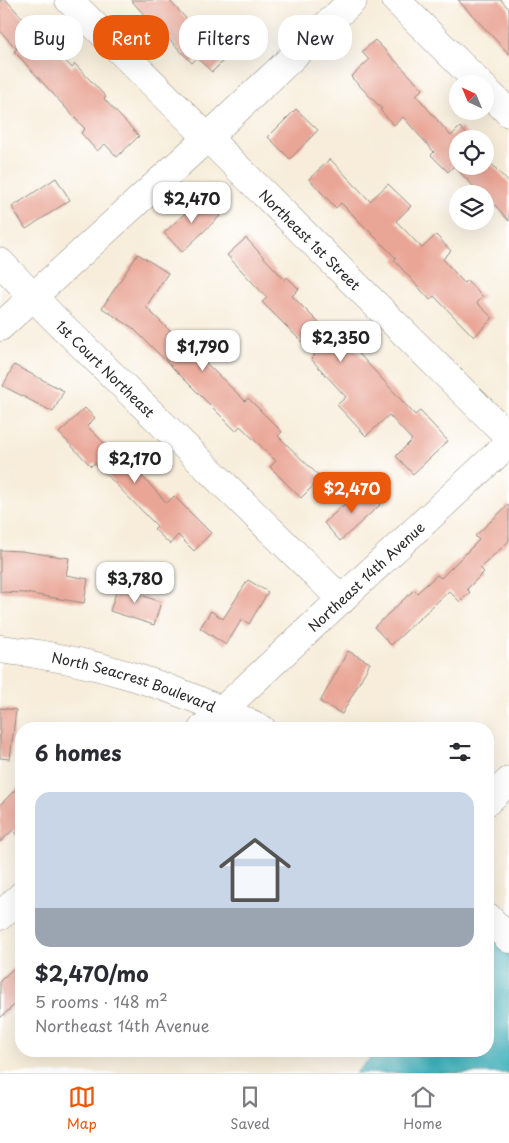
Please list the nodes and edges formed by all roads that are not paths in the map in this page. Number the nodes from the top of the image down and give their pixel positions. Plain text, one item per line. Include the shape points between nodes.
1 (69, 0) edge
2 (353, 0) edge
3 (396, 0) edge
4 (471, 75) edge
5 (494, 98) edge
6 (509, 113) edge
7 (207, 138) junction
8 (0, 262) edge
9 (34, 296) junction
10 (0, 327) edge
11 (509, 437) edge
12 (509, 443) edge
13 (342, 600) junction
14 (0, 649) edge
15 (223, 710) junction
16 (210, 722) edge
17 (248, 722) edge
18 (509, 781) edge
19 (494, 795) edge
20 (15, 902) edge
21 (0, 916) edge

1 - 7 street, Northeast 1st Street
2 - 7 street
3 - 4 street
5 - 6 street
7 - 9 street
7 - 11 street, Northeast 1st Street
8 - 9 street, 1st Court Northeast
9 - 10 street
9 - 13 street, 1st Court Northeast
12 - 13 street, Northeast 14th Avenue
13 - 15 street, Northeast 14th Avenue
14 - 15 street, North Seacrest Boulevard via 83,662 177,690
15 - 16 street, Northeast 14th Avenue
15 - 17 street, North Seacrest Boulevard
18 - 19 street
20 - 21 street

